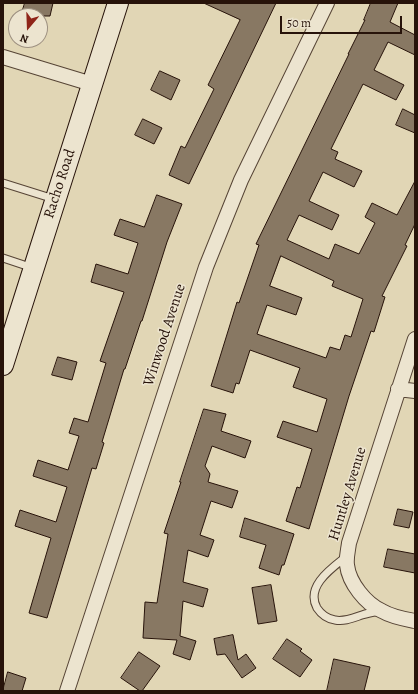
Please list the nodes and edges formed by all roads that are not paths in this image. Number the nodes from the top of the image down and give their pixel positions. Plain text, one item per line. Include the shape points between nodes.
1 (118, 3) edge
2 (326, 3) edge
3 (3, 57) edge
4 (92, 84) junction
5 (3, 183) edge
6 (55, 200) junction
7 (3, 258) edge
8 (34, 268) junction
9 (415, 340) edge
10 (4, 359) edge
11 (398, 389) junction
12 (415, 391) edge
13 (347, 556) junction
14 (381, 611) junction
15 (415, 621) edge
16 (67, 691) edge

1 - 4 street, Racho Road
2 - 16 street, Winwood Avenue via 241,180 206,267
3 - 4 street
4 - 6 street, Racho Road
5 - 6 lane
6 - 8 street, Racho Road
7 - 8 lane
8 - 10 street, Racho Road
9 - 11 street, Huntley Avenue
11 - 12 street
11 - 13 street, Huntley Avenue
13 - 14 street, Huntley Avenue via 348,572 355,587
13 - 14 lane via 320,580 314,594 320,612 334,620 352,619
14 - 15 street, Huntley Avenue

